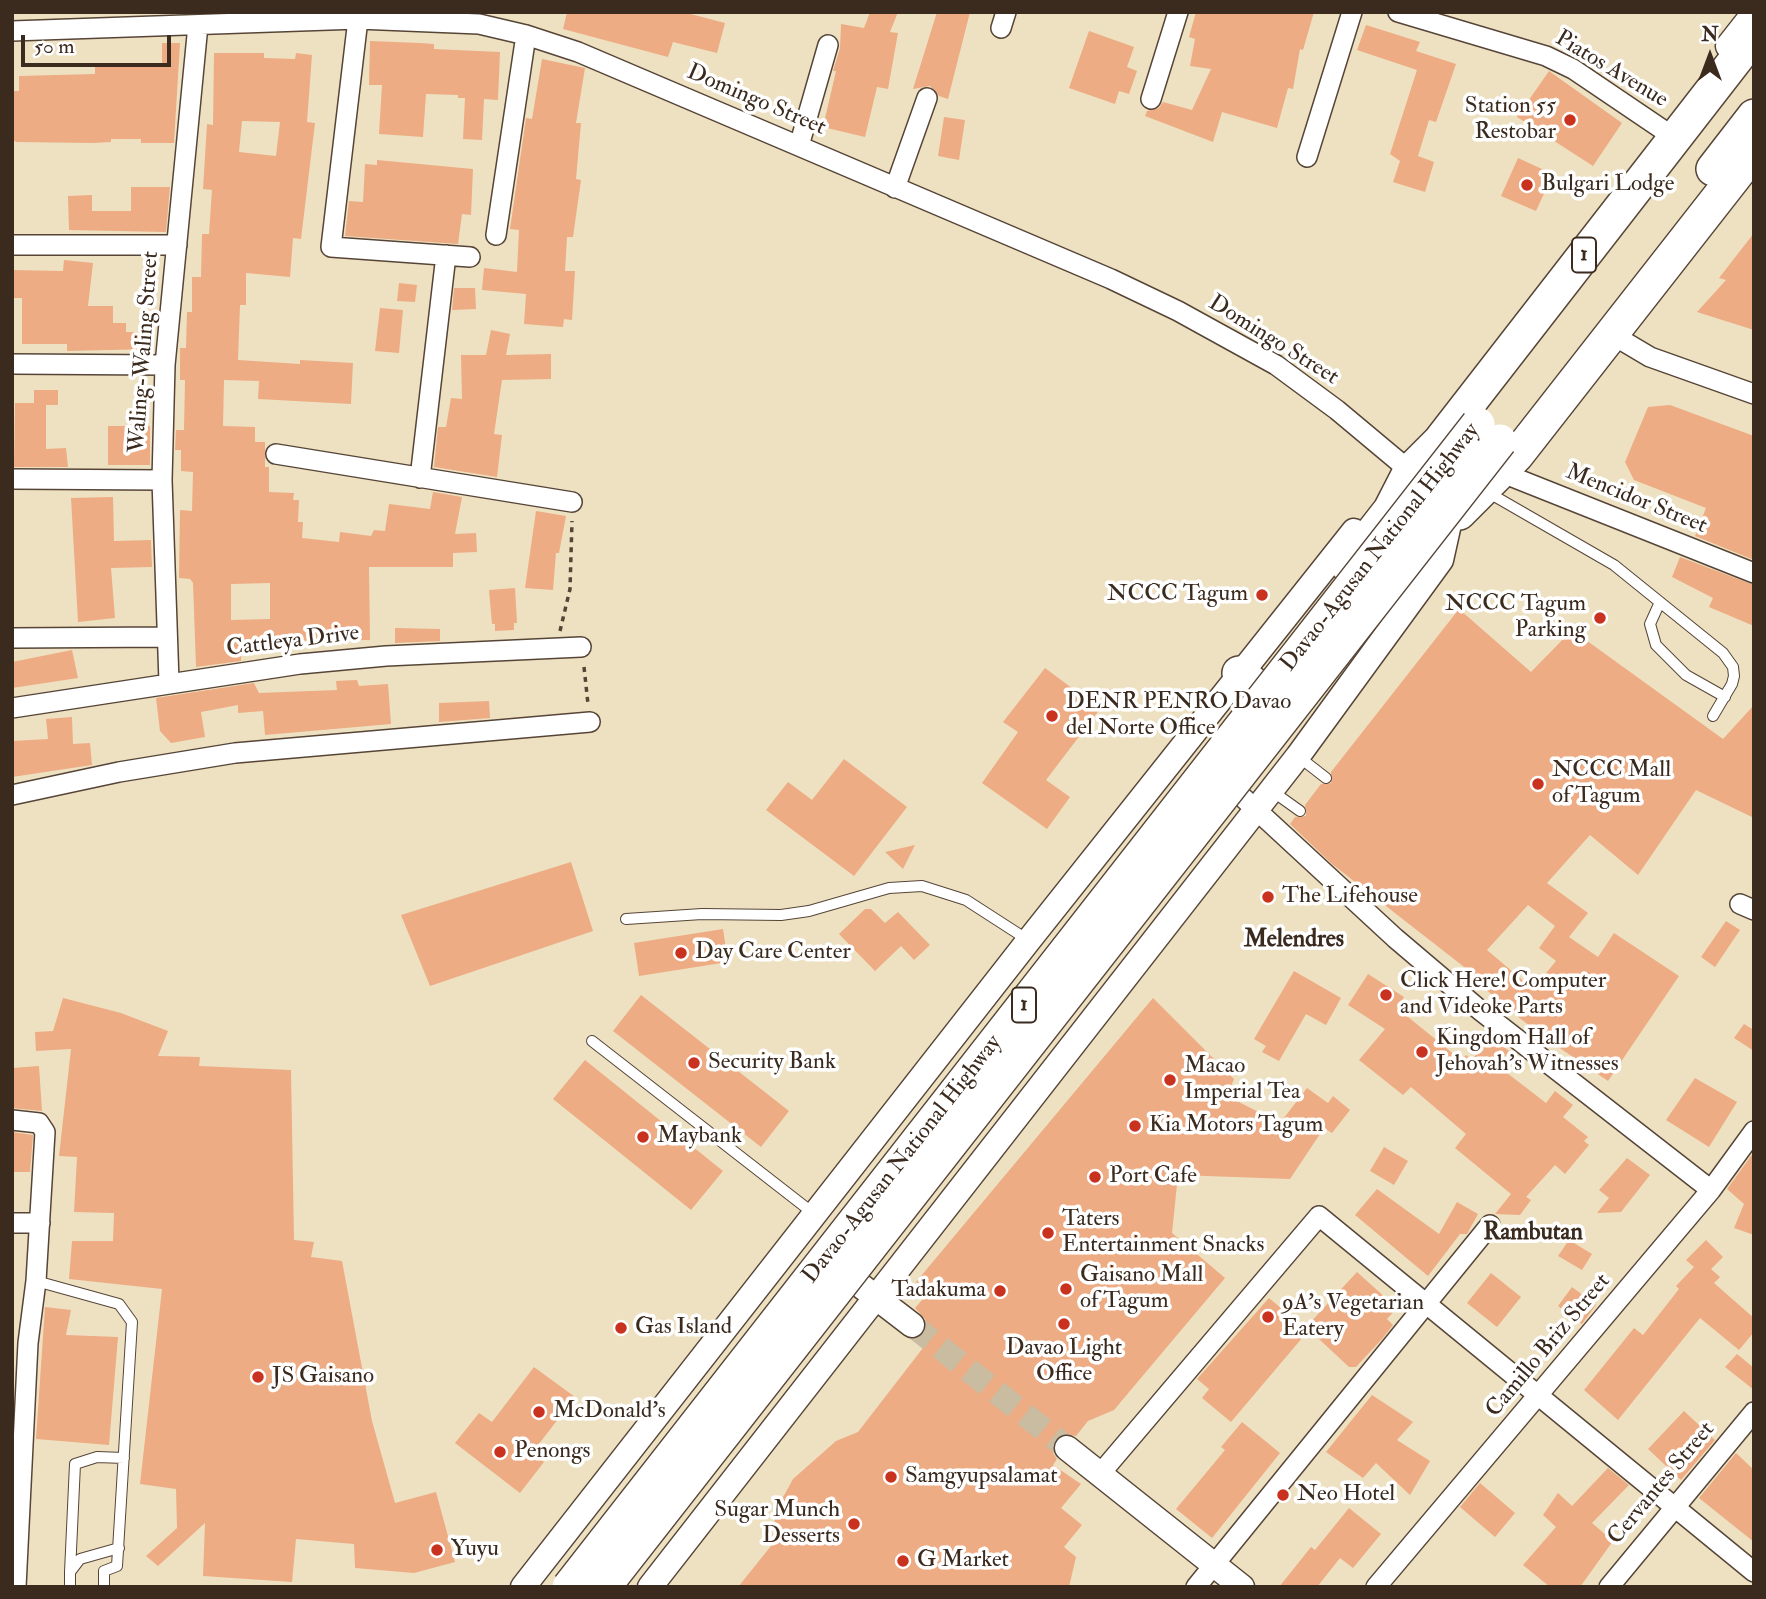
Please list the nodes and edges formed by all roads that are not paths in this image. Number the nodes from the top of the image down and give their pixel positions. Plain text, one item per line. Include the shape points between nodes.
1 (1178, 12) edge
2 (1352, 12) edge
3 (1398, 12) edge
4 (1754, 13) edge
5 (358, 19) junction
6 (198, 25) junction
7 (12, 31) edge
8 (526, 35) junction
9 (1754, 36) edge
10 (828, 45) dead end
11 (1754, 71) edge
12 (927, 98) dead end
13 (1151, 99) dead end
14 (1754, 116) edge
15 (1669, 134) junction
16 (799, 146) junction
17 (1754, 152) edge
18 (1307, 157) dead end
19 (1742, 182) edge
20 (895, 188) junction
21 (496, 235) dead end
22 (12, 245) edge
23 (177, 245) junction
24 (446, 255) junction
25 (470, 257) dead end
26 (1623, 341) junction
27 (12, 364) edge
28 (165, 365) junction
29 (1754, 394) edge
30 (276, 454) dead end
31 (1493, 462) junction
32 (1410, 471) junction
33 (420, 478) junction
34 (12, 480) edge
35 (162, 480) junction
36 (572, 502) road end
37 (1449, 524) junction
38 (1754, 573) edge
39 (1660, 602) junction
40 (167, 637) junction
41 (12, 638) edge
42 (581, 647) road end
43 (1247, 679) junction
44 (169, 682) junction
45 (1725, 697) junction
46 (12, 708) edge
47 (1713, 716) dead end
48 (590, 722) road end
49 (1298, 756) junction
50 (1326, 778) dead end
51 (12, 795) edge
52 (1255, 798) junction
53 (1300, 811) dead end
54 (626, 919) dead end
55 (1028, 940) junction
56 (1009, 1007) junction
57 (1047, 1036) junction
58 (592, 1041) dead end
59 (1010, 1084) junction
60 (12, 1120) edge
61 (1754, 1131) edge
62 (1711, 1190) junction
63 (815, 1214) junction
64 (12, 1223) edge
65 (40, 1223) junction
66 (1490, 1225) dead end
67 (36, 1281) junction
68 (866, 1290) junction
69 (1426, 1305) junction
70 (912, 1325) tunnel mouth
71 (20, 1343) edge
72 (1539, 1397) junction
73 (1754, 1412) edge
74 (1067, 1448) tunnel mouth
75 (124, 1458) junction
76 (1100, 1474) junction
77 (1674, 1507) junction
78 (119, 1548) junction
79 (1214, 1565) junction
80 (70, 1572) junction
81 (1754, 1572) edge
82 (16, 1587) edge
83 (70, 1587) edge
84 (104, 1587) edge
85 (523, 1587) edge
86 (569, 1587) edge
87 (604, 1587) edge
88 (650, 1587) edge
89 (1196, 1587) edge
90 (1242, 1587) edge
91 (1376, 1587) edge
92 (1609, 1587) edge

1 - 13 street
2 - 18 street
3 - 15 street, Piatos Avenue via 1546,56
4 - 15 street
5 - 6 street, Domingo Street
5 - 8 street, Domingo Street via 479,24
5 - 24 street via 331,247
6 - 7 street, Domingo Street
6 - 23 street, Waling-Waling Street
8 - 16 street, Domingo Street via 578,52
8 - 21 street
9 - 15 highway, Davao-Agusan National Highway / 1
10 - 16 street
11 - 31 highway, Davao-Agusan National Highway / 1
12 - 20 street
14 - 31 highway, Davao-Agusan National Highway / 1
15 - 32 highway, Davao-Agusan National Highway / 1 via 1439,442
16 - 20 street, Domingo Street
17 - 19 highway, Davao-Agusan National Highway / 1
19 - 26 street
19 - 31 highway, Davao-Agusan National Highway / 1
20 - 32 street, Domingo Street via 1111,279 1226,335 1308,388
22 - 23 street
23 - 28 street, Waling-Waling Street
24 - 25 street
24 - 33 street
26 - 29 street via 1650,357
26 - 31 street via 1541,449
27 - 28 street
28 - 35 street, Waling-Waling Street
30 - 33 street
31 - 32 highway via 1463,495
31 - 37 highway, Davao-Agusan National Highway / 1
31 - 38 street, Mencidor Street
31 - 39 lane via 1587,547
31 - 86 highway, Davao-Agusan National Highway / 1, bridge
31 - 87 highway, Davao-Agusan National Highway / 1, bridge
32 - 37 highway via 1439,502
32 - 43 highway, Davao-Agusan National Highway / 1 via 1390,510
33 - 36 street
34 - 35 street
35 - 40 street, Waling-Waling Street
37 - 49 street via 1441,560
37 - 52 highway, Davao-Agusan National Highway / 1
39 - 45 lane via 1728,660 1734,676
39 - 45 lane via 1650,624 1656,645 1686,675
40 - 41 street
40 - 44 street, Waling-Waling Street
42 - 44 street, Cattleya Drive via 374,657
43 - 55 street
43 - 56 highway, Davao-Agusan National Highway / 1
44 - 46 street, Cattleya Drive
45 - 47 lane
48 - 51 street via 235,753
49 - 50 lane
49 - 52 street
52 - 53 lane
52 - 57 highway, Davao-Agusan National Highway / 1
52 - 62 street via 1395,938
52 - 68 street
54 - 55 lane via 781,915 889,888 922,886 966,900
55 - 63 street
56 - 57 highway via 1023,1027
56 - 59 highway, Davao-Agusan National Highway / 1 via 972,1054 995,1063
57 - 59 highway, Davao-Agusan National Highway / 1
58 - 63 lane
59 - 68 highway, Davao-Agusan National Highway / 1
60 - 65 street via 39,1123 45,1132
61 - 62 street, Camillo Briz Street
62 - 72 street, Camillo Briz Street
63 - 85 street
64 - 65 street
65 - 67 street
66 - 69 street
67 - 71 street
67 - 75 lane via 119,1304 132,1322
68 - 70 street
68 - 88 street
69 - 72 street
69 - 76 street via 1319,1216
69 - 79 street
71 - 82 street
72 - 77 street
72 - 91 street, Camillo Briz Street
73 - 77 street, Cervantes Street
74 - 76 street
75 - 78 lane
75 - 80 lane via 97,1457 75,1464
76 - 79 street
77 - 81 street
77 - 92 street, Cervantes Street
78 - 80 lane via 80,1559
78 - 84 lane via 117,1566 104,1571
79 - 89 street
79 - 90 street
80 - 83 lane

